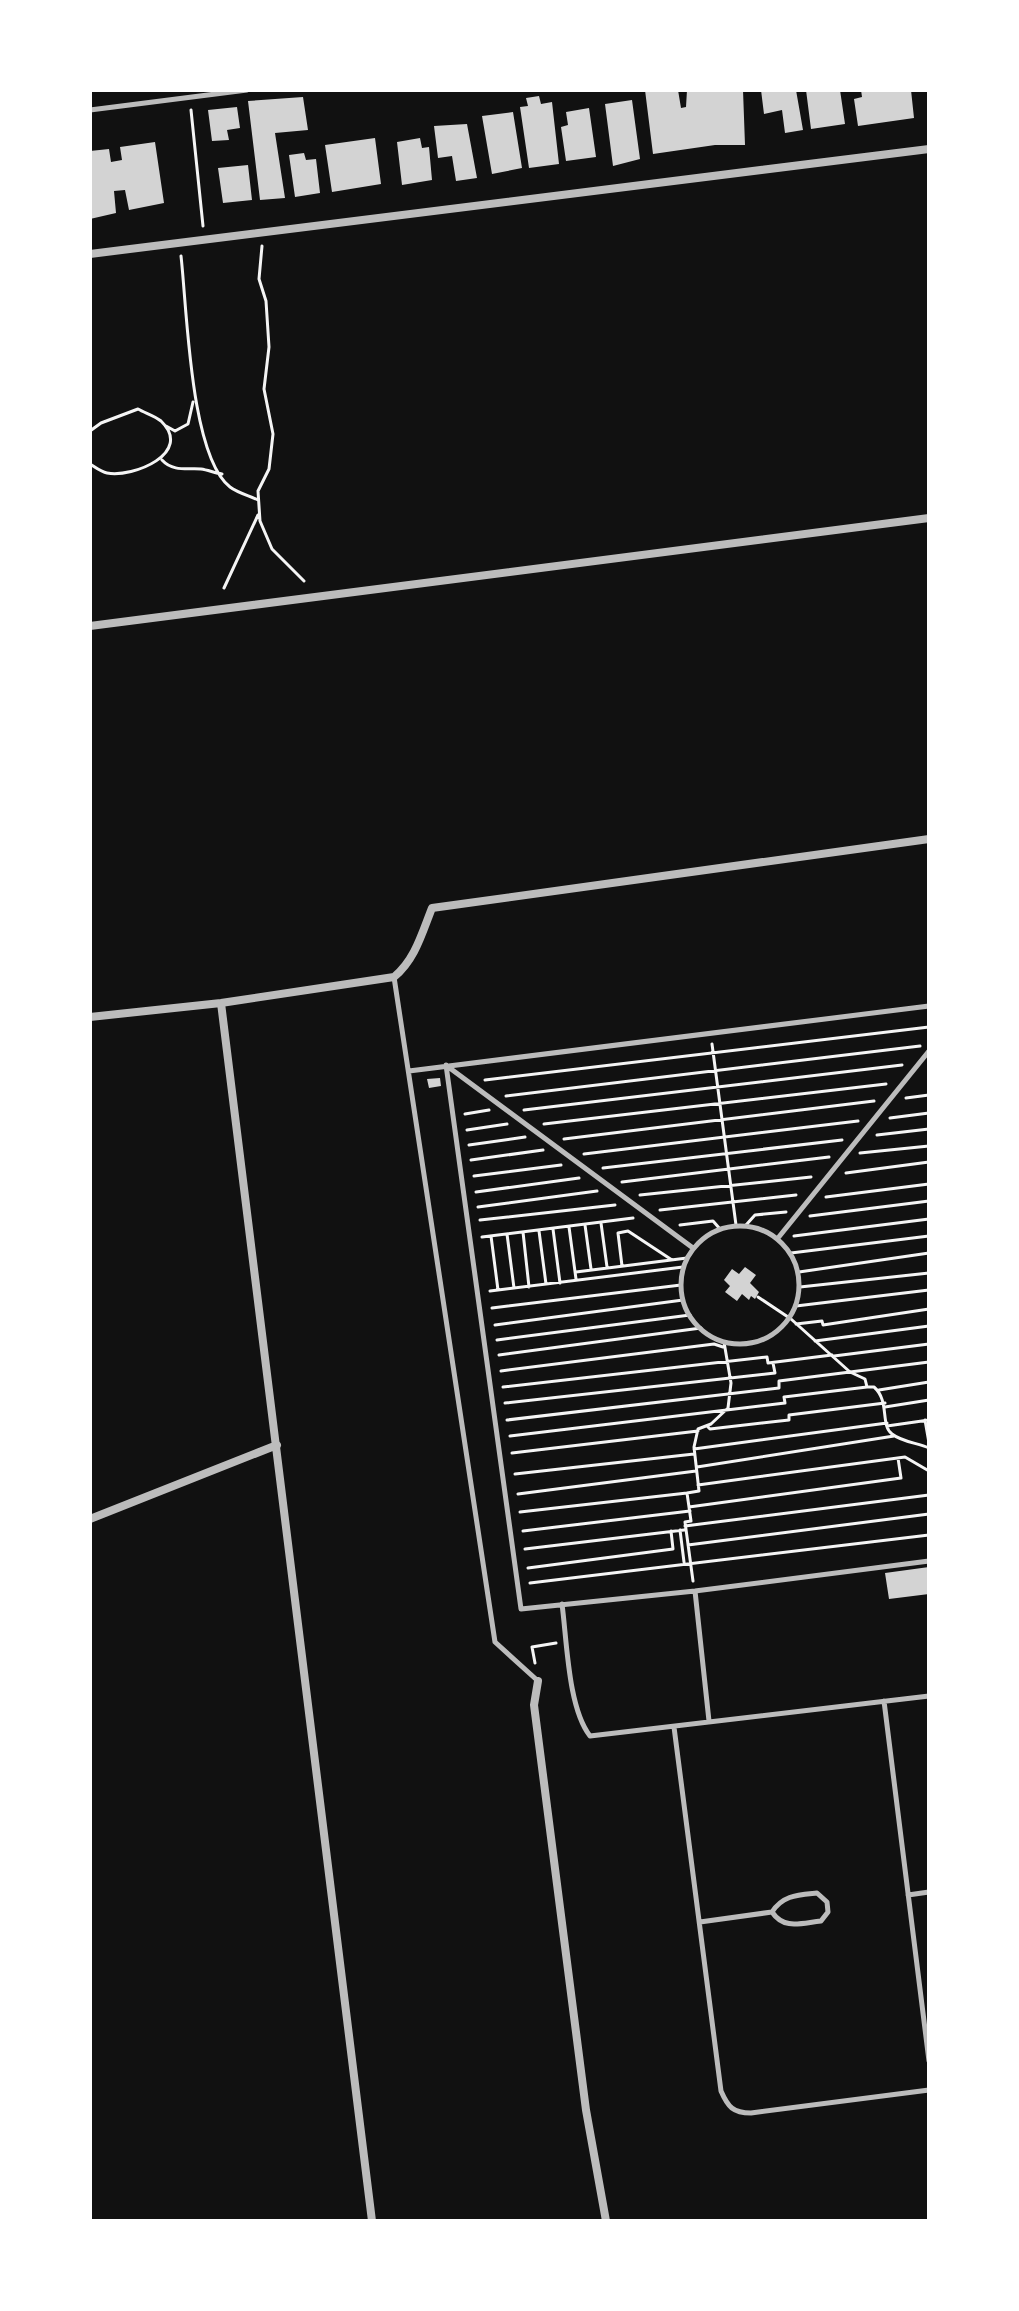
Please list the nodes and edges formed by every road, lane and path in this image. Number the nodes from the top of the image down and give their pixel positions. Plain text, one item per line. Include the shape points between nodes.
1 (247, 90) edge
2 (191, 97) junction
3 (90, 110) edge
4 (929, 149) edge
5 (203, 240) junction
6 (262, 246) dead end
7 (90, 254) edge
8 (181, 255) dead end
9 (194, 394) junction
10 (162, 424) junction
11 (90, 431) edge
12 (161, 459) junction
13 (90, 464) edge
14 (222, 474) junction
15 (258, 500) junction
16 (259, 511) junction
17 (929, 518) edge
18 (304, 581) dead end
19 (224, 588) dead end
20 (90, 626) edge
21 (929, 839) edge
22 (394, 977) junction
23 (221, 1003) junction
24 (929, 1006) edge
25 (90, 1017) edge
26 (929, 1027) edge
27 (710, 1032) junction
28 (929, 1045) edge
29 (929, 1051) edge
30 (713, 1053) junction
31 (920, 1063) junction
32 (446, 1065) junction
33 (715, 1070) junction
34 (409, 1071) junction
35 (469, 1082) junction
36 (904, 1082) junction
37 (717, 1087) junction
38 (929, 1095) edge
39 (491, 1098) junction
40 (890, 1099) junction
41 (719, 1104) junction
42 (506, 1110) junction
43 (929, 1113) edge
44 (453, 1116) junction
45 (722, 1119) junction
46 (874, 1120) junction
47 (522, 1121) junction
48 (528, 1126) junction
49 (929, 1129) edge
50 (455, 1131) junction
51 (540, 1135) junction
52 (724, 1137) junction
53 (859, 1138) junction
54 (549, 1141) junction
55 (929, 1146) edge
56 (458, 1147) junction
57 (558, 1148) junction
58 (726, 1153) junction
59 (846, 1155) junction
60 (568, 1156) junction
61 (460, 1162) junction
62 (929, 1162) edge
63 (577, 1163) junction
64 (728, 1169) junction
65 (588, 1170) junction
66 (829, 1175) junction
67 (596, 1176) junction
68 (462, 1177) junction
69 (929, 1184) edge
70 (730, 1185) junction
71 (610, 1186) junction
72 (464, 1193) junction
73 (812, 1196) junction
74 (624, 1197) junction
75 (732, 1201) junction
76 (929, 1201) edge
77 (631, 1203) junction
78 (466, 1209) junction
79 (800, 1210) junction
80 (647, 1214) junction
81 (794, 1218) junction
82 (929, 1219) edge
83 (468, 1221) junction
84 (601, 1223) junction
85 (585, 1225) junction
86 (736, 1225) junction
87 (746, 1225) junction
88 (569, 1227) junction
89 (664, 1227) junction
90 (553, 1229) junction
91 (720, 1229) junction
92 (539, 1231) junction
93 (523, 1232) junction
94 (507, 1234) junction
95 (491, 1236) junction
96 (929, 1236) edge
97 (471, 1238) junction
98 (778, 1238) junction
99 (693, 1248) junction
100 (791, 1253) junction
101 (929, 1253) edge
102 (688, 1258) junction
103 (672, 1260) junction
104 (622, 1266) junction
105 (683, 1267) junction
106 (607, 1268) junction
107 (591, 1270) junction
108 (576, 1272) junction
109 (799, 1272) junction
110 (929, 1273) edge
111 (576, 1281) junction
112 (560, 1283) junction
113 (546, 1284) junction
114 (681, 1285) junction
115 (529, 1287) junction
116 (800, 1287) junction
117 (514, 1288) junction
118 (498, 1290) junction
119 (929, 1290) edge
120 (478, 1293) junction
121 (758, 1297) dead end
122 (683, 1300) junction
123 (796, 1306) junction
124 (481, 1309) junction
125 (929, 1309) edge
126 (690, 1315) junction
127 (791, 1319) junction
128 (796, 1324) junction
129 (929, 1326) edge
130 (483, 1327) junction
131 (701, 1328) junction
132 (485, 1341) junction
133 (815, 1341) junction
134 (929, 1344) edge
135 (724, 1345) junction
136 (832, 1356) junction
137 (487, 1357) junction
138 (929, 1362) edge
139 (728, 1363) junction
140 (773, 1363) junction
141 (489, 1372) junction
142 (850, 1372) junction
143 (730, 1378) junction
144 (929, 1382) edge
145 (867, 1387) junction
146 (491, 1389) junction
147 (879, 1390) junction
148 (731, 1395) junction
149 (929, 1400) edge
150 (494, 1404) junction
151 (885, 1405) junction
152 (727, 1410) junction
153 (927, 1420) edge
154 (496, 1421) junction
155 (887, 1424) junction
156 (706, 1426) junction
157 (698, 1431) junction
158 (894, 1436) junction
159 (498, 1438) junction
160 (277, 1445) junction
161 (929, 1446) edge
162 (695, 1451) junction
163 (500, 1454) junction
164 (898, 1458) junction
165 (696, 1469) junction
166 (929, 1471) edge
167 (503, 1475) junction
168 (698, 1485) junction
169 (687, 1493) junction
170 (506, 1495) junction
171 (929, 1495) edge
172 (689, 1509) junction
173 (508, 1513) junction
174 (929, 1514) edge
175 (90, 1519) edge
176 (686, 1528) junction
177 (680, 1530) junction
178 (671, 1531) junction
179 (511, 1532) junction
180 (929, 1535) edge
181 (688, 1545) junction
182 (513, 1550) junction
183 (929, 1561) edge
184 (684, 1563) junction
185 (690, 1563) junction
186 (516, 1569) junction
187 (518, 1585) junction
188 (695, 1591) junction
189 (562, 1604) junction
190 (567, 1642) junction
191 (538, 1681) junction
192 (929, 1696) edge
193 (884, 1701) junction
194 (709, 1721) junction
195 (674, 1727) junction
196 (929, 1892) edge
197 (908, 1895) junction
198 (772, 1912) junction
199 (700, 1922) junction
200 (929, 2061) edge
201 (929, 2090) edge
202 (372, 2221) edge
203 (606, 2221) edge

1 - 2 lane
2 - 3 lane
2 - 5 path
4 - 5 street
5 - 7 street
6 - 15 path via 259,279 269,347 264,389 273,434
8 - 9 path
9 - 10 path via 188,424 175,431
9 - 14 path via 210,460
10 - 11 path via 138,409
10 - 12 path via 169,432 168,450
12 - 13 path via 139,470 106,473
12 - 14 path via 168,467
14 - 15 path via 229,487
15 - 16 path
16 - 18 path via 272,549
16 - 19 path
17 - 20 street
21 - 22 street via 432,908 411,958
22 - 23 street
22 - 34 lane
23 - 25 street
23 - 160 street
24 - 27 lane
26 - 30 path
27 - 30 path
27 - 32 lane
28 - 33 path
29 - 31 lane
30 - 33 path
30 - 35 path
31 - 36 lane
31 - 37 path
32 - 34 lane
32 - 35 lane
32 - 44 lane
33 - 37 path
33 - 39 path
34 - 191 lane via 495,1642
35 - 39 lane
36 - 40 lane
36 - 41 path
37 - 41 path
37 - 42 path
38 - 40 path
39 - 42 lane
40 - 45 path
40 - 46 lane
41 - 45 path
41 - 48 path
42 - 44 path
42 - 47 lane
43 - 46 path
44 - 50 lane
45 - 52 path
45 - 54 path
46 - 52 path
46 - 53 lane
47 - 48 lane
47 - 50 path
48 - 51 lane
49 - 53 path
50 - 56 lane
51 - 54 lane
51 - 56 path
52 - 58 path
52 - 60 path
53 - 58 path
53 - 59 lane
54 - 57 lane
55 - 59 path
56 - 61 lane
57 - 60 lane
57 - 61 path
58 - 64 path
58 - 65 path
59 - 64 path
59 - 66 lane
60 - 63 lane
61 - 68 lane
62 - 66 path
63 - 65 lane
63 - 68 path
64 - 70 path
64 - 71 path
65 - 67 lane
66 - 70 path
66 - 73 lane
67 - 71 lane
67 - 72 path
68 - 72 lane
69 - 73 path
70 - 74 path
70 - 75 path
71 - 74 lane
71 - 78 path
72 - 78 lane
73 - 75 path
73 - 79 lane
74 - 77 lane
75 - 80 path
75 - 86 path
76 - 81 path
77 - 80 lane
77 - 83 path
78 - 83 lane
79 - 81 lane
79 - 87 path via 755,1215
80 - 84 path
80 - 89 lane
81 - 98 lane
82 - 98 path
83 - 97 lane
84 - 85 path
84 - 106 path
85 - 88 path
85 - 107 path
86 - 87 lane
86 - 91 lane
87 - 98 lane
88 - 90 path
88 - 108 path
89 - 91 path via 713,1221
89 - 99 lane
90 - 92 path
90 - 112 path
91 - 99 lane
92 - 93 path
92 - 113 path
93 - 94 path
93 - 115 path
94 - 95 path
94 - 117 path
95 - 97 path
95 - 118 path
96 - 100 path
97 - 120 lane
98 - 100 lane
99 - 102 lane
100 - 109 lane
101 - 109 path
102 - 103 path
102 - 105 lane
103 - 104 path
103 - 104 path via 628,1231 618,1233
104 - 106 path
105 - 111 path
105 - 114 lane
106 - 107 path
107 - 108 path
108 - 111 path
109 - 116 lane
110 - 116 path
111 - 112 path
112 - 113 path
113 - 115 path
114 - 122 lane
114 - 124 path
115 - 117 path
116 - 123 lane
117 - 118 path
118 - 120 path
119 - 123 path
120 - 124 lane
121 - 127 path
122 - 126 lane
122 - 130 path
123 - 127 lane
124 - 130 lane
125 - 128 path via 823,1325
126 - 131 lane
126 - 132 path
127 - 128 path
127 - 135 lane via 754,1343
128 - 133 path
129 - 133 path
130 - 132 lane
131 - 135 lane
131 - 137 path
132 - 137 lane
133 - 136 path
134 - 136 path
135 - 139 path
135 - 141 path
136 - 140 path
136 - 142 path
137 - 141 lane
138 - 142 path
139 - 140 path via 767,1357
139 - 143 path
139 - 146 path
140 - 143 path via 775,1373
141 - 146 lane
142 - 145 path via 865,1379
142 - 148 path via 779,1381 779,1388
143 - 148 path
143 - 150 path
144 - 147 path
145 - 147 path
145 - 152 path
146 - 150 lane
147 - 151 path
148 - 152 path
148 - 154 path
149 - 151 path
150 - 154 lane
151 - 155 path
151 - 156 path
152 - 156 path
152 - 159 path
153 - 155 path
153 - 161 path
154 - 159 lane
155 - 158 path
155 - 162 path
156 - 157 path
157 - 162 path
157 - 163 path
158 - 161 path
158 - 165 path
159 - 163 lane
160 - 175 street
160 - 202 street
162 - 165 path
162 - 167 path
163 - 167 lane
164 - 166 path
164 - 168 path
164 - 172 path via 901,1478
165 - 168 path
165 - 170 path
167 - 170 lane
168 - 169 path via 699,1491
169 - 172 path
169 - 173 path
170 - 173 lane
171 - 176 path
172 - 176 path
172 - 179 path
173 - 179 lane
174 - 181 path
176 - 177 path
176 - 181 path
177 - 178 path
177 - 184 path
178 - 182 path
178 - 186 path via 673,1549
179 - 182 lane
180 - 185 path
181 - 185 path
182 - 186 lane
183 - 188 lane
184 - 185 path
184 - 187 path
185 - 188 path
186 - 187 lane
187 - 189 lane via 521,1609
188 - 189 lane
188 - 194 lane
189 - 190 lane
190 - 191 path via 532,1647
190 - 195 lane via 576,1708 590,1736
191 - 203 street via 534,1705 586,2110
192 - 193 lane
193 - 194 lane
193 - 197 lane
194 - 195 lane
195 - 199 lane
196 - 197 lane
197 - 200 lane
198 - 198 lane via 788,1925 821,1921 828,1912 827,1902 817,1893 788,1897
198 - 199 lane
199 - 201 lane via 727,2106 751,2113

